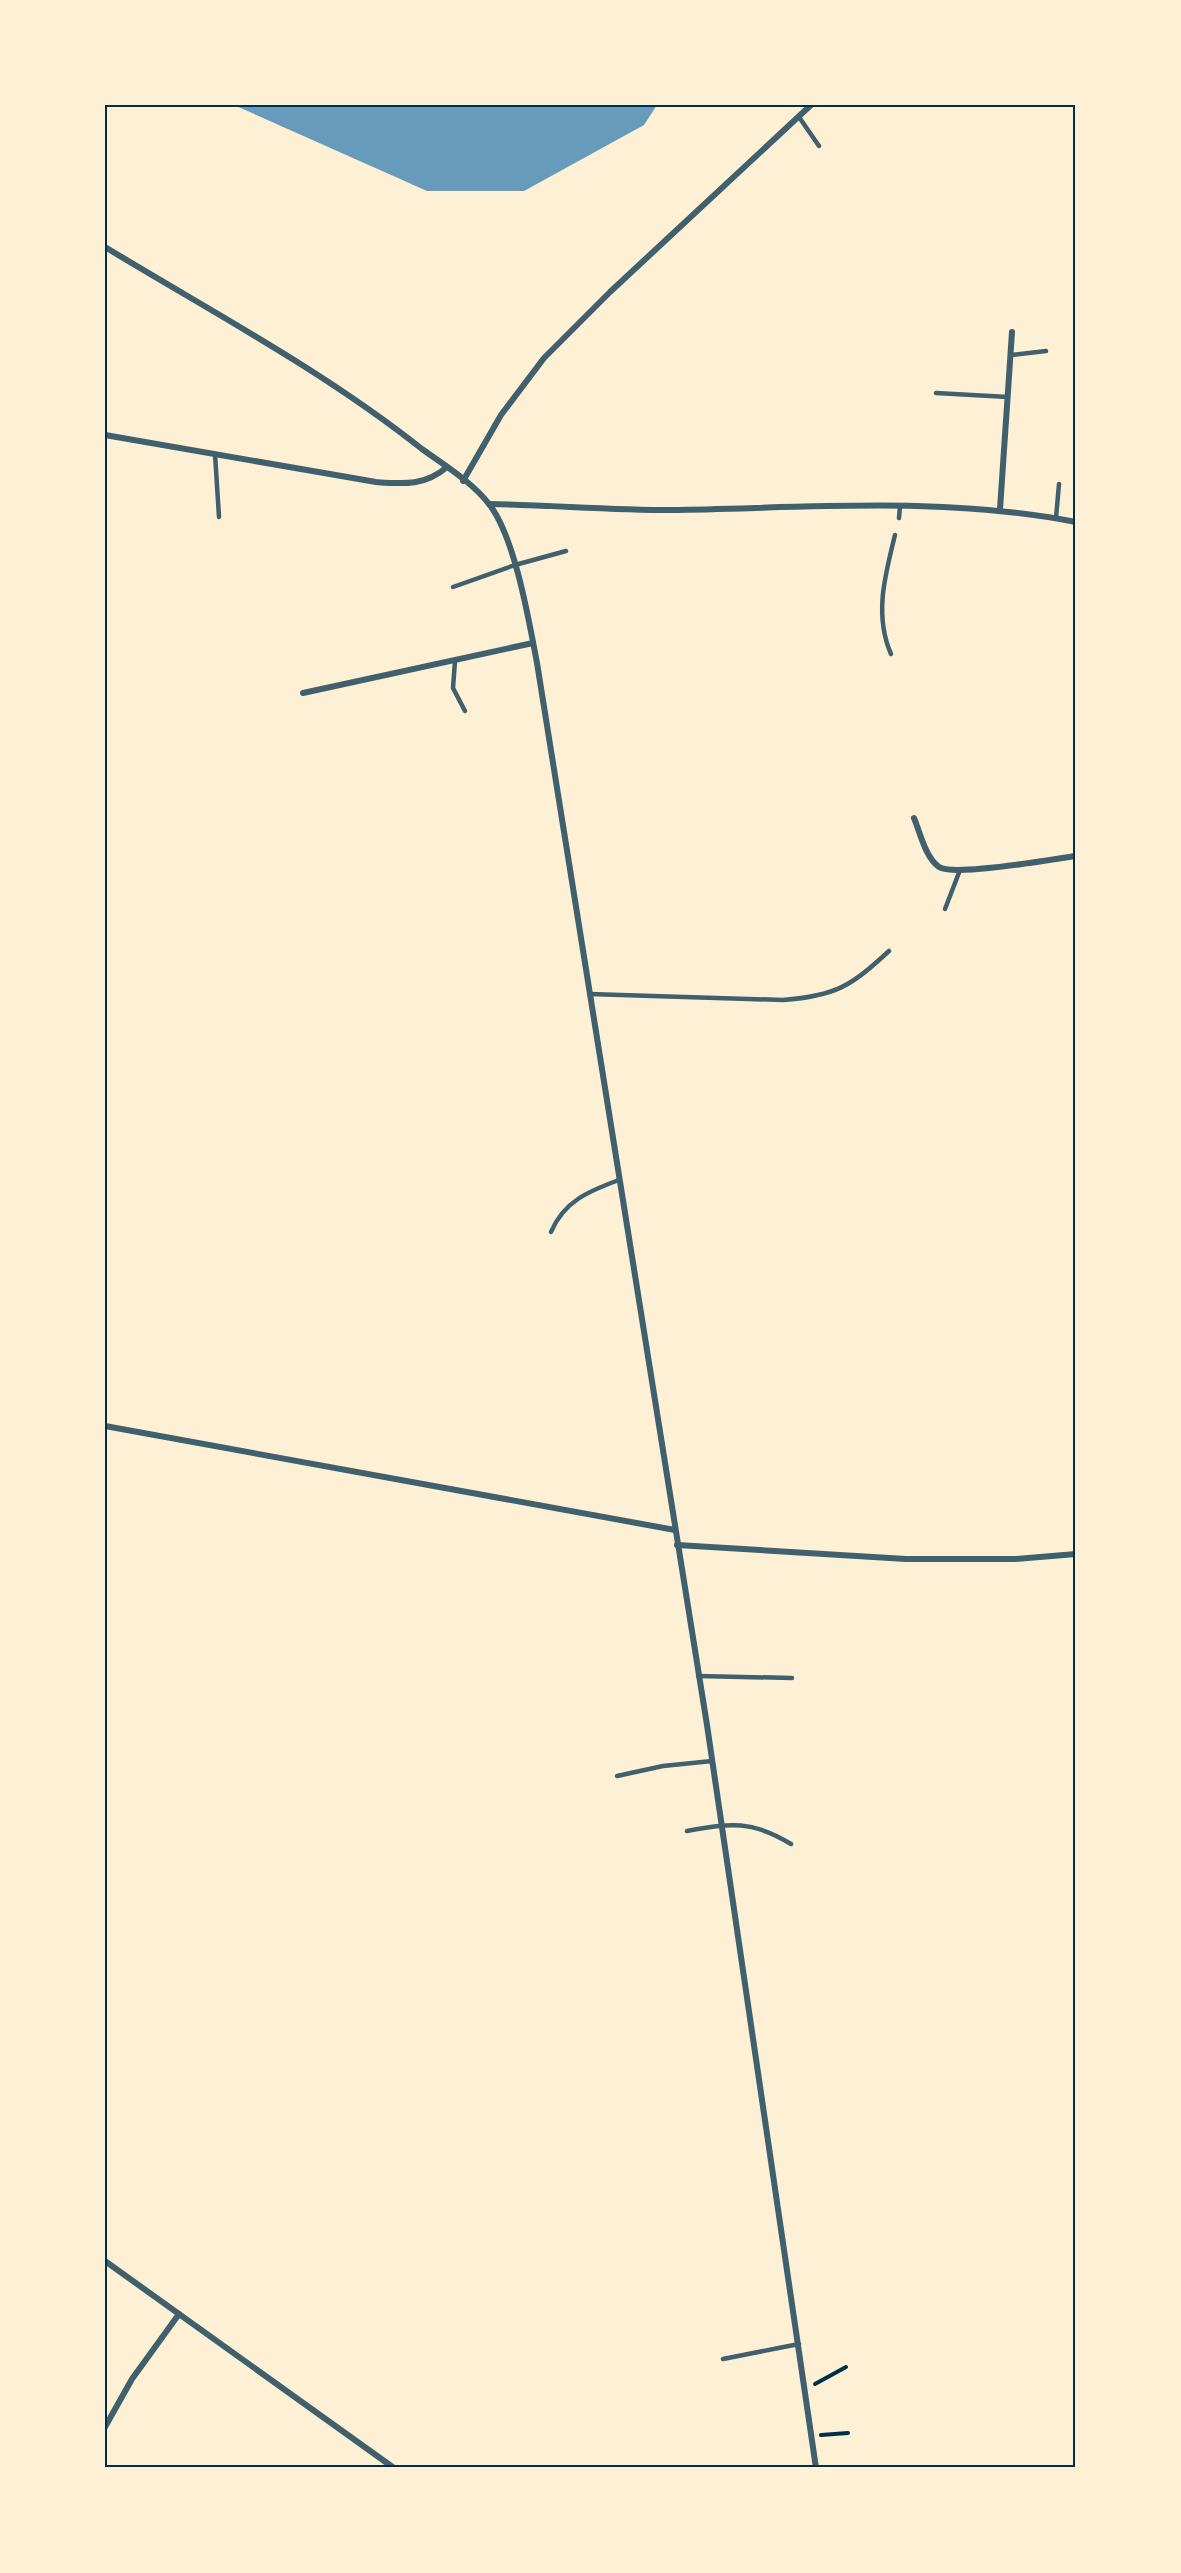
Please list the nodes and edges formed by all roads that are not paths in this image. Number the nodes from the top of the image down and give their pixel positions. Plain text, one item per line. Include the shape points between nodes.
1 (811, 105) edge
2 (799, 117) junction
3 (819, 146) dead end
4 (105, 247) edge
5 (1012, 332) dead end
6 (1046, 351) dead end
7 (1011, 355) junction
8 (936, 393) dead end
9 (1008, 397) junction
10 (105, 435) edge
11 (215, 454) junction
12 (447, 467) junction
13 (463, 481) junction
14 (1059, 484) dead end
15 (489, 504) junction
16 (900, 506) junction
17 (1000, 510) junction
18 (219, 517) dead end
19 (899, 518) dead end
20 (1056, 518) junction
21 (1076, 522) edge
22 (895, 535) dead end
23 (566, 552) dead end
24 (515, 565) junction
25 (453, 587) dead end
26 (533, 643) junction
27 (891, 654) dead end
28 (455, 661) junction
29 (303, 693) dead end
30 (465, 711) dead end
31 (914, 818) dead end
32 (1076, 856) edge
33 (960, 870) junction
34 (945, 909) dead end
35 (889, 951) dead end
36 (589, 994) junction
37 (619, 1180) junction
38 (551, 1232) dead end
39 (105, 1426) edge
40 (675, 1530) junction
41 (677, 1545) junction
42 (1076, 1554) edge
43 (698, 1676) junction
44 (792, 1678) dead end
45 (712, 1761) junction
46 (617, 1776) dead end
47 (721, 1825) junction
48 (687, 1831) dead end
49 (791, 1844) dead end
50 (105, 2261) edge
51 (178, 2314) junction
52 (799, 2344) junction
53 (723, 2359) dead end
54 (105, 2427) edge
55 (394, 2468) edge
56 (816, 2468) edge

1 - 2 street
2 - 3 lane
2 - 13 street via 544,358 501,415
4 - 12 street via 344,390
5 - 7 street
6 - 7 lane
7 - 9 street
8 - 9 lane
9 - 17 street
10 - 11 street
11 - 12 street via 402,483 429,480
11 - 18 lane
12 - 13 street
13 - 15 street
14 - 20 lane
15 - 16 street via 632,510
15 - 24 street
16 - 17 street
16 - 19 lane
17 - 20 street
20 - 21 street
22 - 27 lane via 882,587 883,627
23 - 24 lane
24 - 25 lane
24 - 26 street
26 - 28 street
26 - 36 street
28 - 29 street
28 - 30 lane via 453,688
31 - 33 street via 932,860 940,868
32 - 33 street
33 - 34 lane
35 - 36 lane via 850,985 811,998
36 - 37 street
37 - 38 lane via 566,1206
37 - 40 street
39 - 40 street
40 - 41 street
41 - 42 street via 886,1559 1015,1559
41 - 43 street
43 - 44 lane
43 - 45 street
45 - 46 lane
45 - 47 street
47 - 48 lane
47 - 49 lane via 758,1826
47 - 52 street
50 - 51 street
51 - 54 street via 132,2379
51 - 55 street
52 - 53 lane
52 - 56 street

